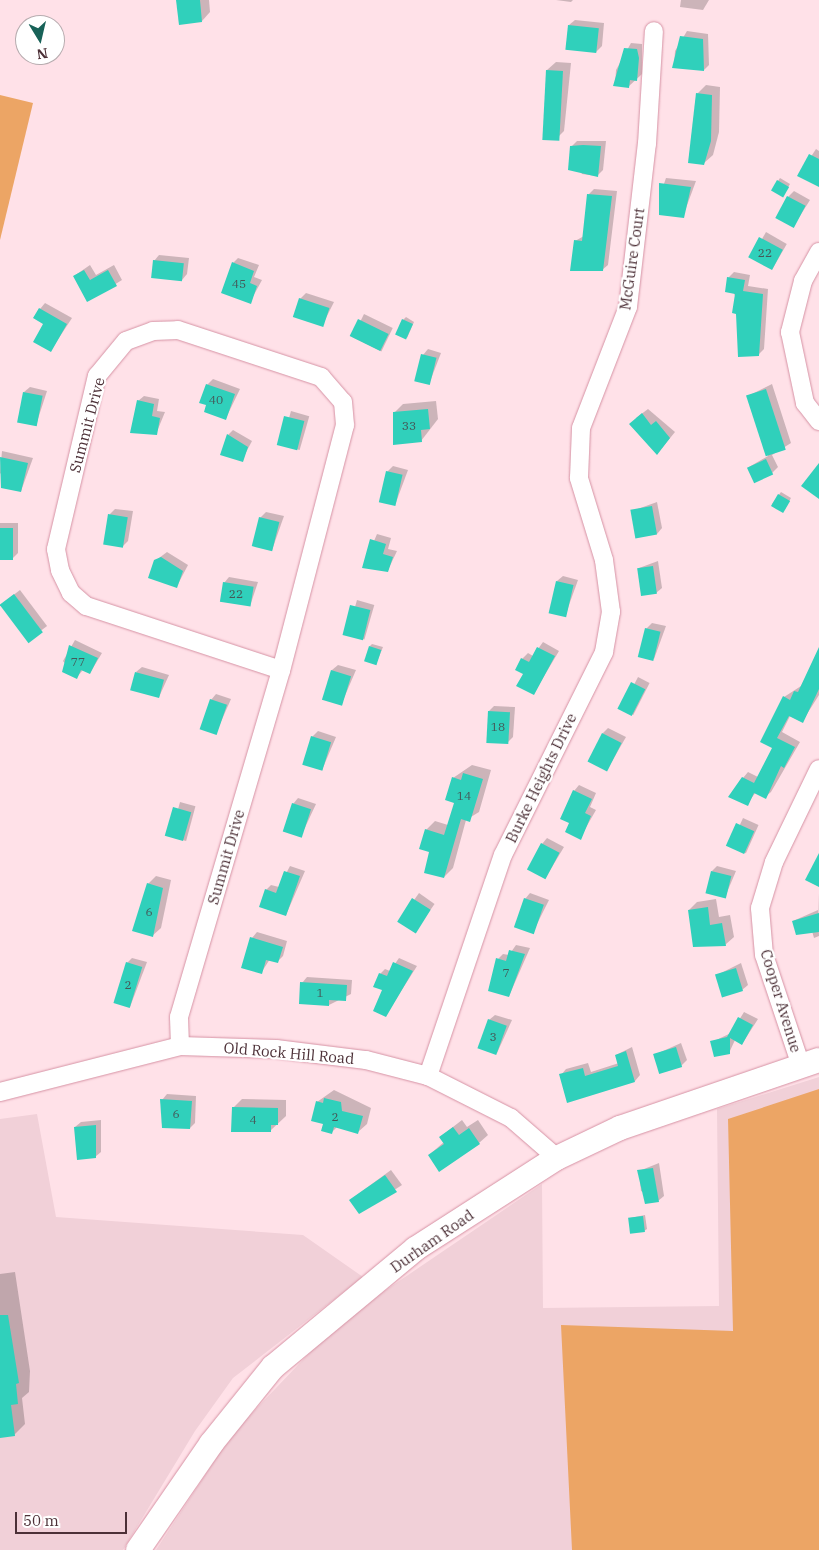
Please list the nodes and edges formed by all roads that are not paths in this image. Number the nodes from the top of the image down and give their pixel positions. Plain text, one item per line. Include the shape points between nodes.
1 (654, 32) dead end
2 (819, 252) edge
3 (819, 421) edge
4 (579, 478) joint
5 (281, 670) junction
6 (819, 769) edge
7 (180, 1046) junction
8 (810, 1063) edge
9 (428, 1076) junction
10 (0, 1092) edge
11 (557, 1158) junction
12 (138, 1550) edge

1 - 4 street, McGuire Court via 648,144 628,307 581,428
2 - 3 street via 803,281 790,332 805,403
4 - 9 street, Burke Heights Drive via 604,560 611,612 604,652 503,855
5 - 5 street, Summit Drive via 345,425 343,402 321,377 178,330 153,331 126,341 97,376 56,549 60,570 71,593 86,606
5 - 7 street, Summit Drive via 179,1017
6 - 8 street, Cooper Avenue via 774,862 760,908 764,955
7 - 9 street, Old Rock Hill Road via 276,1049 366,1060
7 - 10 street, Old Rock Hill Road
8 - 11 main road, Durham Road via 620,1128
9 - 11 street, Old Rock Hill Road via 511,1118
11 - 12 main road, Durham Road via 415,1249 273,1367 211,1444

